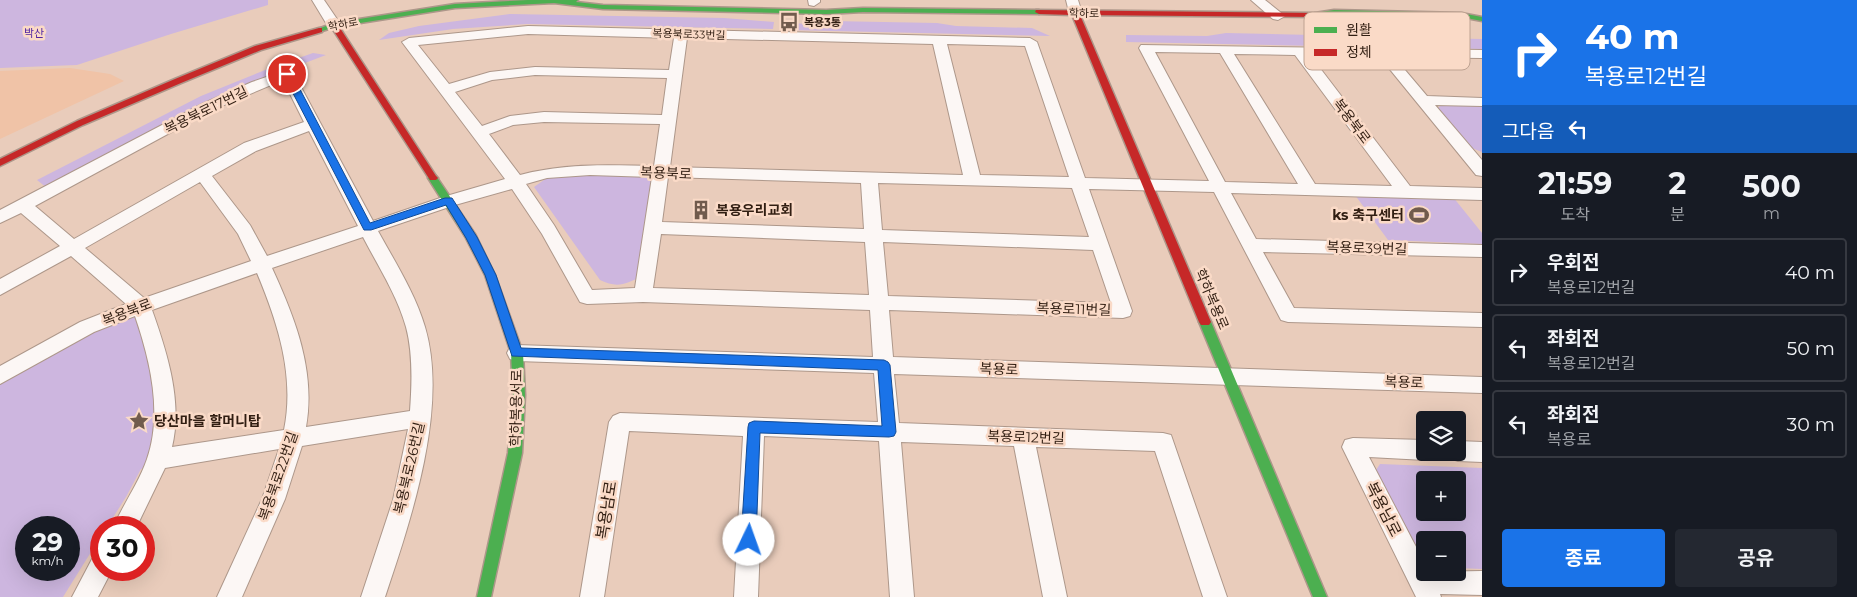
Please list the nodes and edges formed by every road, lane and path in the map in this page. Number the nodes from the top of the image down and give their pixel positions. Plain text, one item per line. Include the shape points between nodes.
1 (318, 0) edge
2 (574, 0) edge
3 (733, 0) edge
4 (1072, 0) edge
5 (1257, 0) edge
6 (523, 1) edge
7 (814, 1) edge
8 (557, 2) junction
9 (863, 10) junction
10 (1075, 13) junction
11 (1278, 16) junction
12 (1304, 16) edge
13 (334, 26) junction
14 (681, 34) junction
15 (939, 41) junction
16 (1224, 50) junction
17 (1298, 50) junction
18 (1304, 50) edge
19 (1304, 58) edge
20 (1313, 70) edge
21 (1398, 70) edge
22 (675, 74) junction
23 (445, 90) junction
24 (142, 98) junction
25 (1423, 100) junction
26 (1482, 102) edge
27 (668, 120) junction
28 (313, 124) junction
29 (102, 126) dead end
30 (478, 133) junction
31 (1476, 157) edge
32 (0, 163) edge
33 (1482, 171) edge
34 (202, 174) junction
35 (660, 174) junction
36 (869, 178) junction
37 (973, 181) junction
38 (516, 182) junction
39 (1079, 184) junction
40 (1148, 185) junction
41 (1221, 187) junction
42 (1310, 189) junction
43 (1405, 192) junction
44 (1482, 194) edge
45 (449, 201) junction
46 (23, 205) junction
47 (0, 217) edge
48 (367, 228) junction
49 (653, 228) junction
50 (873, 236) junction
51 (1100, 244) junction
52 (1251, 245) junction
53 (72, 246) junction
54 (1482, 251) edge
55 (261, 264) junction
56 (0, 288) edge
57 (643, 295) junction
58 (879, 303) junction
59 (140, 306) junction
60 (1482, 320) edge
61 (516, 353) junction
62 (884, 365) junction
63 (0, 376) edge
64 (1228, 377) junction
65 (1482, 385) edge
66 (420, 418) junction
67 (620, 422) joint
68 (754, 427) junction
69 (889, 432) junction
70 (1022, 436) junction
71 (294, 438) junction
72 (1164, 442) joint
73 (1416, 450) edge
74 (1466, 451) edge
75 (1482, 452) edge
76 (158, 459) junction
77 (130, 516) edge
78 (93, 581) edge
79 (1482, 583) edge
80 (1425, 589) edge
81 (84, 597) edge
82 (229, 597) edge
83 (373, 597) edge
84 (484, 597) edge
85 (592, 597) edge
86 (746, 597) edge
87 (902, 597) edge
88 (1056, 597) edge
89 (1215, 597) edge
90 (1320, 597) edge

1 - 13 street, 학하복용서로
2 - 8 street, 학하로
3 - 7 street, 학하로
4 - 10 street
5 - 11 street
6 - 8 street, 학하로
6 - 13 street, 학하로 via 454,6
7 - 9 street, 학하로
8 - 9 street, 학하로 via 603,8
9 - 10 street, 학하로
10 - 11 street, 학하로
10 - 40 street, 학하복용로
11 - 12 street, 학하로
13 - 24 street, 학하로 via 258,48
13 - 45 street, 학하복용서로
14 - 15 street, 복용북로33번길
14 - 22 street
14 - 23 street, 복용북로33번길 via 528,30 409,42
15 - 37 street
15 - 39 street, 복용북로33번길 via 1030,42
16 - 17 street
16 - 41 street via 1146,48
16 - 42 street
17 - 18 street
17 - 19 street, 복용북로
20 - 43 street, 복용북로
21 - 25 street
22 - 23 street via 536,71 490,76
22 - 27 street
23 - 30 street, 복용북로33번길
24 - 29 street, 학하로
24 - 32 street, 학하로 via 80,123
25 - 26 street
25 - 31 street
27 - 30 street via 544,117 510,121
27 - 35 street
28 - 34 street via 250,147
28 - 46 street, 복용북로17번길 via 287,74 208,107
28 - 48 street
30 - 38 street, 복용북로33번길
31 - 33 street
34 - 53 street
34 - 55 street via 248,237
35 - 36 street, 복용북로
35 - 38 street, 복용북로 via 573,171 547,173
35 - 49 street
36 - 37 street, 복용북로
36 - 50 street
37 - 39 street, 복용북로
38 - 45 street, 복용북로
38 - 57 street, 복용북로33번길 via 567,256 587,297
39 - 40 street, 복용북로
39 - 51 street
40 - 41 street, 복용북로
40 - 64 street, 학하복용로
41 - 42 street, 복용북로
41 - 52 street
42 - 43 street, 복용북로
43 - 44 street, 복용북로
45 - 48 street, 복용북로
45 - 61 street, 학하복용서로 via 490,275
46 - 47 street, 복용북로17번길
46 - 53 street
48 - 55 street, 복용북로
48 - 66 street, 복용북로26번길 via 406,301 416,332 422,381
49 - 50 street
49 - 57 street
50 - 51 street
50 - 58 street
51 - 58 street, 복용로11번길 via 1123,311
52 - 54 street, 복용로39번길
52 - 60 street via 1288,315
53 - 56 street
53 - 59 street
55 - 59 street, 복용북로
55 - 71 street, 복용북로22번길 via 286,321 295,355 298,392
57 - 58 street, 복용로11번길
58 - 62 street
59 - 63 street, 복용북로 via 87,327
59 - 76 street via 157,351 164,400 164,435
61 - 62 street, 복용로
61 - 84 street, 학하복용서로 via 519,395 515,453
62 - 64 street, 복용로
62 - 69 street
64 - 65 street, 복용로
64 - 90 street, 학하복용로
66 - 71 street
66 - 83 street, 복용북로26번길 via 411,467
67 - 68 street, 복용로12번길
67 - 85 street, 복용남로
68 - 69 street, 복용로12번길
68 - 86 street
69 - 70 street, 복용로12번길
69 - 87 street
70 - 72 street, 복용로12번길
70 - 88 street
71 - 76 street
71 - 82 street, 복용북로22번길
72 - 89 street
73 - 80 street, 복용남로 via 1353,447
74 - 75 street
76 - 77 street
78 - 81 street
79 - 80 street

